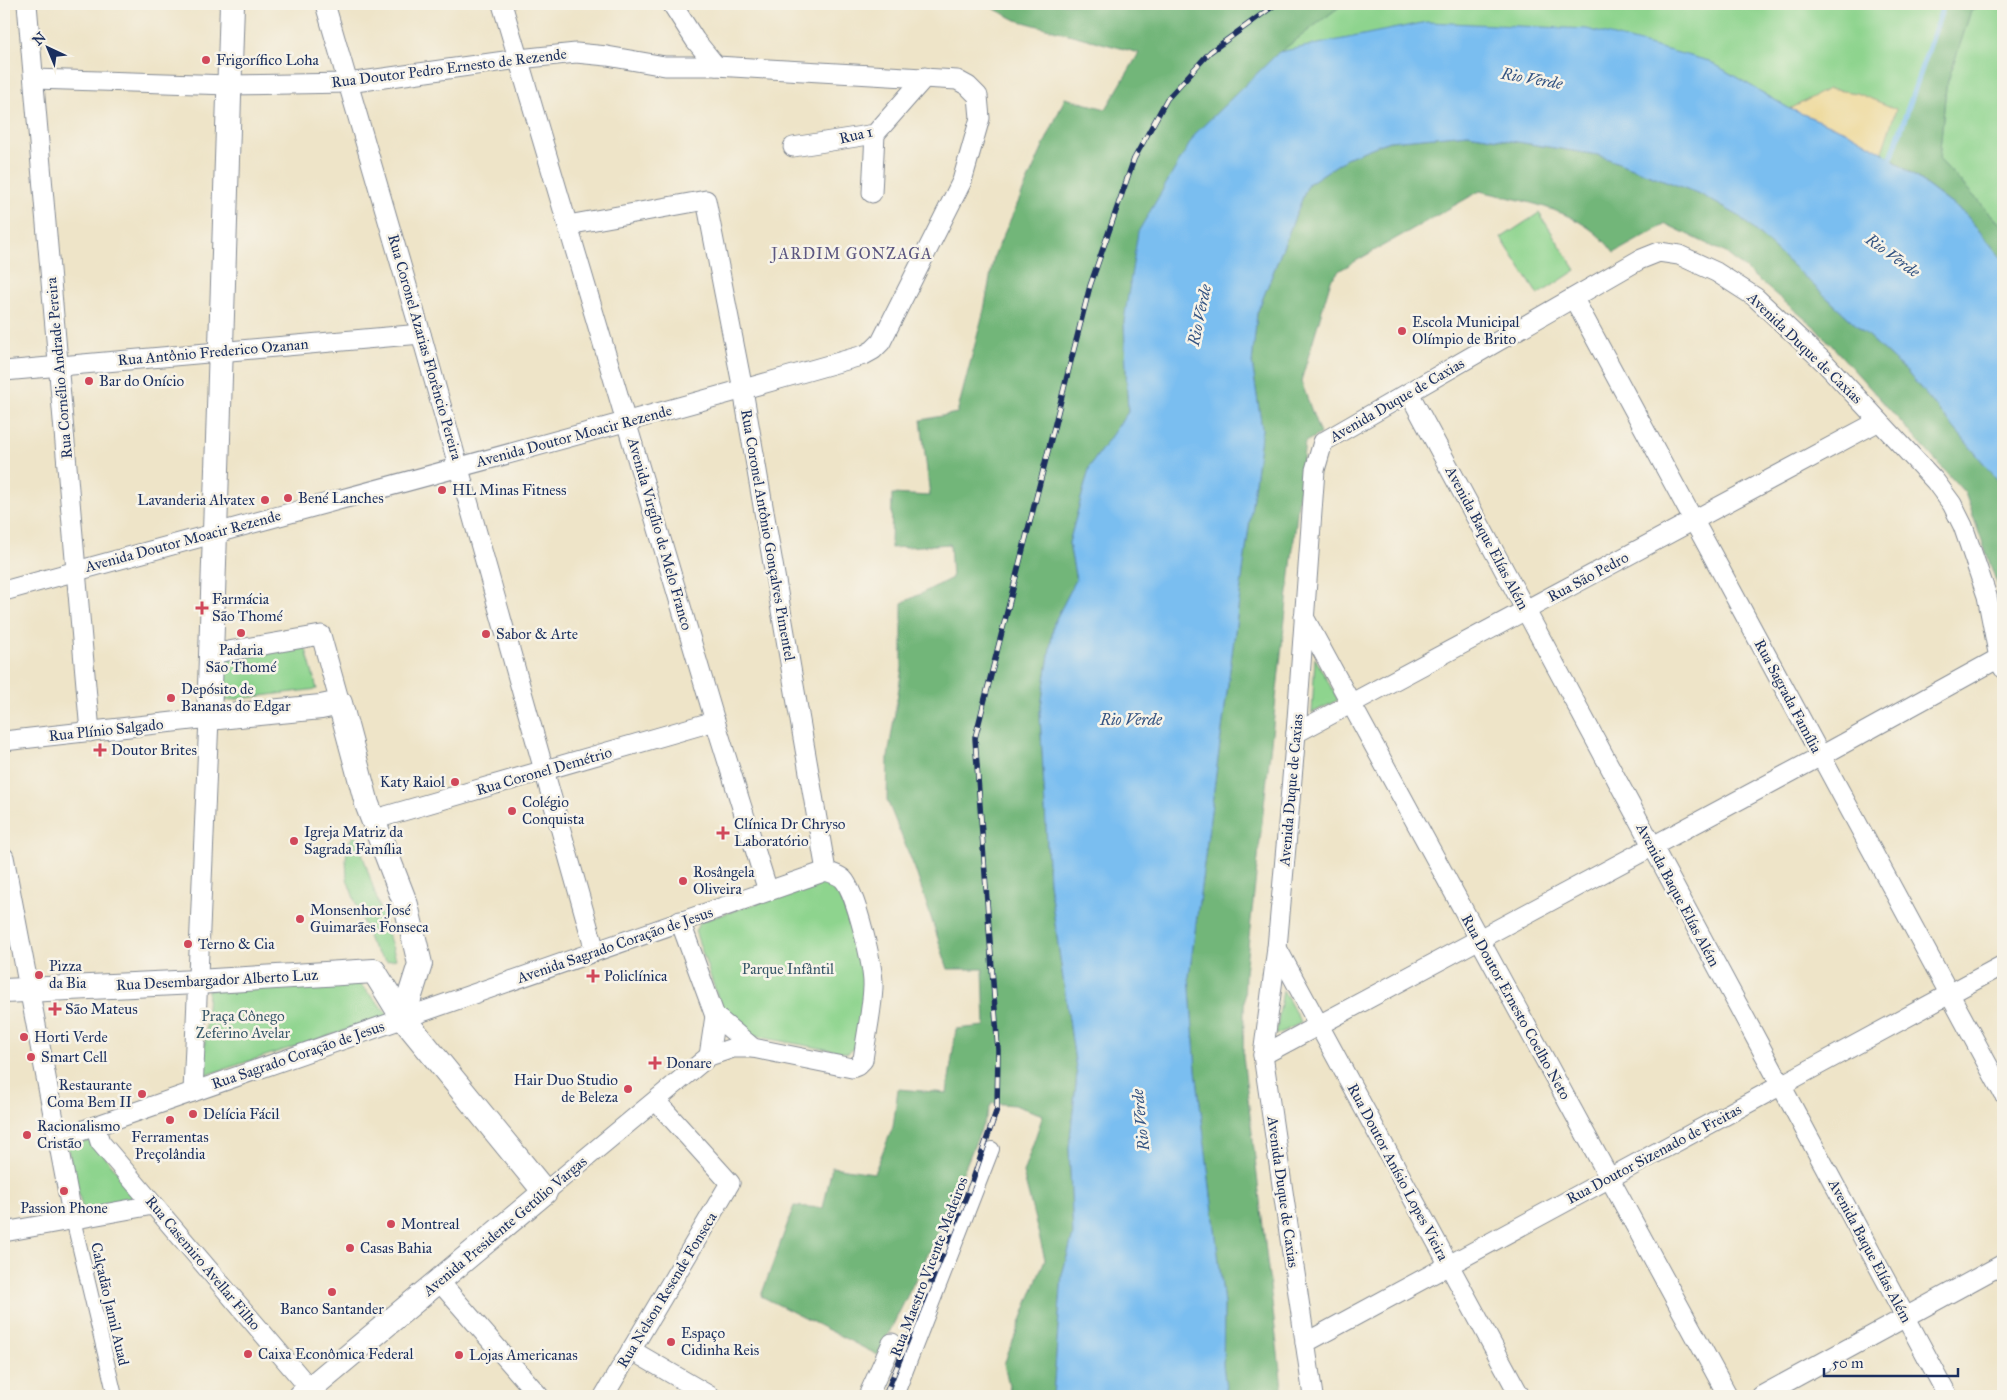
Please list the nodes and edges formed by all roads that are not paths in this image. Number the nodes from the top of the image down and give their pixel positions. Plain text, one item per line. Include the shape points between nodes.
1 (27, 4) edge
2 (232, 4) edge
3 (325, 4) edge
4 (502, 4) edge
5 (672, 4) edge
6 (518, 59) junction
7 (716, 66) junction
8 (926, 77) junction
9 (34, 79) junction
10 (348, 83) junction
11 (230, 85) junction
12 (978, 96) joint
13 (875, 134) junction
14 (794, 147) dead end
15 (872, 193) dead end
16 (568, 225) junction
17 (1574, 299) junction
18 (421, 334) junction
19 (221, 351) junction
20 (58, 366) junction
21 (4, 371) edge
22 (743, 390) junction
23 (1409, 393) junction
24 (1879, 420) junction
25 (627, 421) junction
26 (459, 467) junction
27 (1693, 520) junction
28 (215, 532) junction
29 (76, 571) junction
30 (4, 591) edge
31 (1526, 610) junction
32 (1304, 617) junction
33 (211, 654) junction
34 (2001, 663) edge
35 (340, 703) junction
36 (1351, 704) junction
37 (209, 718) junction
38 (715, 721) junction
39 (90, 732) junction
40 (1296, 733) junction
41 (4, 741) edge
42 (1821, 756) junction
43 (544, 771) junction
44 (372, 820) junction
45 (1652, 847) junction
46 (4, 857) edge
47 (826, 871) junction
48 (768, 891) junction
49 (680, 921) junction
50 (1479, 940) junction
51 (1277, 948) junction
52 (596, 951) junction
53 (2003, 965) edge
54 (197, 982) junction
55 (28, 989) junction
56 (4, 991) edge
57 (1950, 994) junction
58 (714, 1016) junction
59 (403, 1018) junction
60 (1319, 1026) junction
61 (753, 1048) junction
62 (709, 1056) junction
63 (1263, 1056) junction
64 (1781, 1086) junction
65 (193, 1092) junction
66 (2003, 1092) edge
67 (656, 1101) junction
68 (95, 1126) junction
69 (58, 1139) junction
70 (992, 1149) dead end
71 (1609, 1178) junction
72 (545, 1192) junction
73 (153, 1204) junction
74 (73, 1219) junction
75 (4, 1232) edge
76 (2003, 1264) edge
77 (1449, 1265) junction
78 (439, 1281) junction
79 (1906, 1318) junction
80 (892, 1343) dead end
81 (1305, 1343) junction
82 (631, 1350) junction
83 (309, 1394) edge
84 (115, 1396) edge
85 (538, 1396) edge
86 (604, 1396) edge
87 (710, 1396) edge
88 (868, 1396) edge
89 (896, 1396) edge
90 (1313, 1396) edge
91 (1520, 1396) edge
92 (1728, 1396) edge
93 (1761, 1396) edge
94 (1948, 1396) edge

1 - 9 street, Rua Cornélio Andrade Pereira
2 - 11 street
3 - 10 street, Rua Coronel Azarias Florêncio Pereira
4 - 6 street, Avenida Virgílio de Melo Franco
5 - 7 street
6 - 7 street, Rua Doutor Pedro Ernesto de Rezende via 576,53 665,66
6 - 10 street, Rua Doutor Pedro Ernesto de Rezende
6 - 16 street, Avenida Virgílio de Melo Franco
7 - 8 street, Rua Doutor Pedro Ernesto de Rezende
8 - 12 street, Rua Doutor Pedro Ernesto de Rezende via 957,80
8 - 13 street, Rua 1
9 - 11 street, Rua Doutor Pedro Ernesto de Rezende
9 - 20 street, Rua Cornélio Andrade Pereira
10 - 11 street, Rua Doutor Pedro Ernesto de Rezende
10 - 18 street, Rua Coronel Azarias Florêncio Pereira
11 - 19 street
12 - 22 street, Avenida Doutor Moacir Rezende via 980,118 962,181 881,342 864,355
13 - 14 street, Rua 1
13 - 15 street
16 - 22 street, Rua Coronel Antônio Gonçalves Pimentel via 706,200
16 - 25 street, Avenida Virgílio de Melo Franco
17 - 23 street, Avenida Duque de Caxias
17 - 24 street, Avenida Duque de Caxias via 1639,260 1659,252 1679,255 1716,272 1755,297
17 - 27 street, Rua Sagrada Família
18 - 19 street, Rua Antônio Frederico Ozanan
18 - 26 street, Rua Coronel Azarias Florêncio Pereira
19 - 20 street, Rua Antônio Frederico Ozanan
19 - 28 street
20 - 21 street, Rua Antônio Frederico Ozanan
20 - 29 street, Rua Cornélio Andrade Pereira
22 - 25 street, Avenida Doutor Moacir Rezende
22 - 47 street, Rua Coronel Antônio Gonçalves Pimentel
23 - 31 street, Avenida Baque Elías Além
23 - 32 street, Avenida Duque de Caxias via 1323,442 1315,470
24 - 27 street, Rua São Pedro
24 - 34 street, Avenida Duque de Caxias via 1934,481 1964,526 1987,596
25 - 26 street, Avenida Doutor Moacir Rezende
25 - 38 street, Avenida Virgílio de Melo Franco
26 - 28 street, Avenida Doutor Moacir Rezende
26 - 43 street, Rua Coronel Azarias Florêncio Pereira
27 - 31 street, Rua São Pedro
27 - 42 street, Rua Sagrada Família
28 - 29 street, Avenida Doutor Moacir Rezende
28 - 33 street
29 - 30 street, Avenida Doutor Moacir Rezende
29 - 39 street, Rua Cornélio Andrade Pereira
31 - 36 street, Rua São Pedro
31 - 45 street, Avenida Baque Elías Além
32 - 36 street, Rua Doutor Ernesto Coelho Neto
32 - 40 street, Avenida Duque de Caxias
33 - 35 street via 321,635
33 - 37 street
34 - 42 street
35 - 37 street
35 - 44 street
36 - 40 street, Rua São Pedro
36 - 50 street, Rua Doutor Ernesto Coelho Neto
37 - 39 street, Rua Plínio Salgado
37 - 54 street
38 - 43 street, Rua Coronel Demétrio
38 - 48 street, Avenida Virgílio de Melo Franco
39 - 41 street, Rua Plínio Salgado
40 - 51 street, Avenida Duque de Caxias
42 - 45 street
42 - 57 street, Rua Sagrada Família
43 - 44 street, Rua Coronel Demétrio
43 - 52 street, Rua Coronel Azarias Florêncio Pereira
44 - 59 street via 406,905 420,964
45 - 50 street
45 - 64 street, Avenida Baque Elías Além
46 - 55 street
47 - 48 street, Avenida Sagrado Coração de Jesus
47 - 61 street via 842,878 848,886 872,972 874,986 863,1060 852,1068
48 - 49 street, Avenida Sagrado Coração de Jesus
49 - 52 street, Avenida Sagrado Coração de Jesus
49 - 58 street
50 - 60 street
50 - 71 street, Rua Doutor Ernesto Coelho Neto
51 - 60 street, Rua Doutor Anísio Lopes Vieira
51 - 63 street, Avenida Duque de Caxias
52 - 59 street, Avenida Sagrado Coração de Jesus
53 - 57 street, Rua Doutor Sizenado de Freitas
54 - 55 street, Rua Desembargador Alberto Luz
54 - 59 street, Rua Desembargador Alberto Luz via 374,971
54 - 65 street
55 - 56 street, Rua Desembargador Alberto Luz
55 - 69 street
57 - 64 street, Rua Doutor Sizenado de Freitas
57 - 66 street, Rua Sagrada Família
58 - 61 street
58 - 62 street
59 - 65 street, Rua Sagrado Coração de Jesus
59 - 72 street
60 - 63 street
60 - 77 street, Rua Doutor Anísio Lopes Vieira
61 - 62 street, Avenida Presidente Getúlio Vargas via 733,1048
62 - 67 street, Avenida Presidente Getúlio Vargas
63 - 81 street, Avenida Duque de Caxias
64 - 71 street, Rua Doutor Sizenado de Freitas
64 - 79 street, Avenida Baque Elías Além
65 - 68 street
67 - 72 street, Avenida Presidente Getúlio Vargas
67 - 82 street, Rua Nelson Resende Fonseca via 730,1183
68 - 69 street
68 - 73 street, Rua Casemiro Avellar Filho via 100,1142
69 - 74 street
70 - 89 street, Rua Maestro Vicente Medeiros
71 - 77 street, Rua Doutor Sizenado de Freitas
71 - 92 street, Rua Doutor Ernesto Coelho Neto
72 - 78 street, Avenida Presidente Getúlio Vargas
73 - 74 street
73 - 83 street, Rua Casemiro Avellar Filho
74 - 75 street
74 - 84 street, Calçadão Jamil Auad
76 - 79 street
77 - 81 street, Rua Doutor Sizenado de Freitas
77 - 91 street, Rua Doutor Anísio Lopes Vieira
78 - 83 street, Avenida Presidente Getúlio Vargas
78 - 85 street
79 - 93 street
79 - 94 street, Avenida Baque Elías Além
80 - 88 street
81 - 90 street, Avenida Duque de Caxias
82 - 86 street, Rua Nelson Resende Fonseca
82 - 87 street

